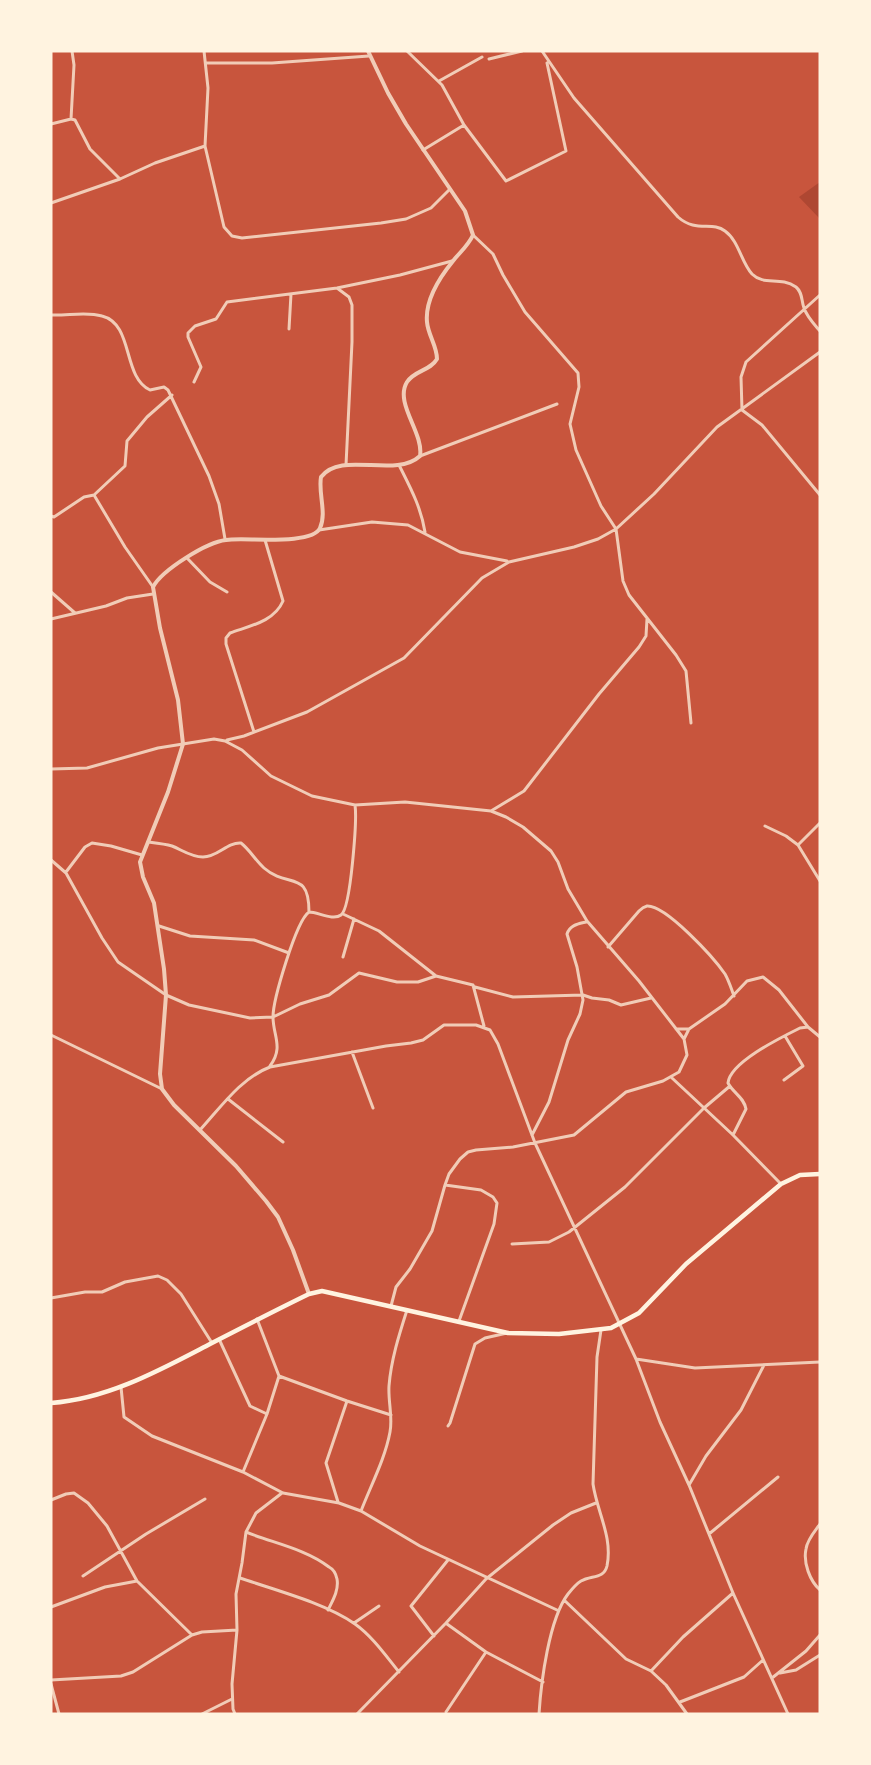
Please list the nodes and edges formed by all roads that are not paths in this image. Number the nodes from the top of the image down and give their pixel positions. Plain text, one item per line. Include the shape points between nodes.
1 (72, 51) edge
2 (204, 51) edge
3 (407, 51) edge
4 (522, 51) edge
5 (542, 51) edge
6 (368, 53) edge
7 (482, 57) dead end
8 (489, 58) dead end
9 (546, 58) junction
10 (205, 63) junction
11 (439, 81) junction
12 (71, 119) junction
13 (51, 124) edge
14 (464, 125) junction
15 (205, 146) junction
16 (423, 150) junction
17 (120, 179) junction
18 (450, 189) junction
19 (51, 203) edge
20 (473, 235) junction
21 (454, 260) junction
22 (337, 288) junction
23 (291, 294) junction
24 (820, 295) edge
25 (804, 309) junction
26 (51, 315) edge
27 (289, 329) dead end
28 (820, 331) edge
29 (820, 352) edge
30 (194, 382) dead end
31 (172, 395) junction
32 (557, 404) dead end
33 (742, 410) junction
34 (420, 456) junction
35 (346, 465) junction
36 (399, 465) junction
37 (94, 495) junction
38 (820, 495) edge
39 (51, 516) edge
40 (319, 530) junction
41 (616, 530) junction
42 (424, 532) junction
43 (225, 540) junction
44 (265, 540) junction
45 (187, 558) junction
46 (508, 562) junction
47 (153, 587) junction
48 (51, 592) edge
49 (227, 592) dead end
50 (153, 594) junction
51 (75, 613) junction
52 (51, 619) edge
53 (647, 619) junction
54 (691, 723) dead end
55 (254, 732) junction
56 (225, 741) junction
57 (183, 744) junction
58 (51, 769) edge
59 (355, 805) junction
60 (491, 811) junction
61 (820, 823) edge
62 (765, 826) dead end
63 (148, 842) junction
64 (798, 845) junction
65 (142, 855) junction
66 (51, 860) edge
67 (66, 873) junction
68 (820, 880) edge
69 (309, 912) junction
70 (343, 914) junction
71 (354, 919) junction
72 (587, 921) junction
73 (159, 926) junction
74 (608, 946) junction
75 (288, 953) junction
76 (343, 957) dead end
77 (436, 976) junction
78 (474, 987) junction
79 (166, 995) junction
80 (583, 995) junction
81 (734, 996) junction
82 (651, 998) junction
83 (592, 999) junction
84 (583, 1000) junction
85 (273, 1017) junction
86 (484, 1026) junction
87 (808, 1027) junction
88 (676, 1029) junction
89 (689, 1029) junction
90 (51, 1035) edge
91 (785, 1036) junction
92 (820, 1037) edge
93 (684, 1039) junction
94 (352, 1052) junction
95 (270, 1067) junction
96 (672, 1078) junction
97 (784, 1080) dead end
98 (730, 1086) junction
99 (162, 1089) junction
100 (228, 1099) junction
101 (373, 1108) dead end
102 (704, 1108) junction
103 (200, 1130) junction
104 (532, 1135) junction
105 (732, 1135) junction
106 (283, 1142) dead end
107 (535, 1143) junction
108 (820, 1174) edge
109 (781, 1184) junction
110 (445, 1185) junction
111 (576, 1227) junction
112 (512, 1244) dead end
113 (309, 1294) junction
114 (51, 1298) edge
115 (391, 1306) junction
116 (407, 1309) junction
117 (257, 1319) junction
118 (459, 1321) junction
119 (620, 1324) junction
120 (601, 1330) junction
121 (508, 1333) junction
122 (219, 1339) junction
123 (212, 1342) junction
124 (636, 1359) junction
125 (820, 1362) edge
126 (764, 1364) junction
127 (279, 1376) junction
128 (121, 1386) junction
129 (347, 1401) junction
130 (51, 1403) edge
131 (267, 1414) junction
132 (391, 1415) junction
133 (448, 1426) dead end
134 (243, 1472) junction
135 (778, 1477) dead end
136 (689, 1485) junction
137 (283, 1493) junction
138 (204, 1499) dead end
139 (51, 1500) edge
140 (339, 1503) junction
141 (596, 1503) junction
142 (362, 1510) junction
143 (820, 1524) edge
144 (246, 1532) junction
145 (709, 1533) junction
146 (121, 1550) junction
147 (448, 1560) junction
148 (83, 1576) dead end
149 (240, 1578) junction
150 (486, 1579) junction
151 (137, 1581) junction
152 (820, 1590) edge
153 (733, 1593) junction
154 (564, 1600) junction
155 (379, 1605) dead end
156 (51, 1607) edge
157 (328, 1610) junction
158 (557, 1610) junction
159 (354, 1623) junction
160 (446, 1623) junction
161 (237, 1630) junction
162 (192, 1635) junction
163 (820, 1635) edge
164 (434, 1636) junction
165 (486, 1652) junction
166 (820, 1655) edge
167 (763, 1660) junction
168 (399, 1671) junction
169 (651, 1671) junction
170 (779, 1673) junction
171 (772, 1678) junction
172 (51, 1682) edge
173 (543, 1682) junction
174 (232, 1699) junction
175 (679, 1703) junction
176 (446, 1712) dead end
177 (59, 1714) edge
178 (202, 1714) edge
179 (235, 1714) edge
180 (357, 1714) edge
181 (539, 1714) edge
182 (687, 1714) edge
183 (788, 1714) edge

1 - 12 street
2 - 10 street
3 - 11 street
4 - 8 street
5 - 9 street
6 - 10 street via 272,63
6 - 16 street
7 - 11 street
9 - 14 street via 566,151 506,181
9 - 25 street via 574,98 678,217 686,224 727,232 752,274 765,281 788,282 799,290
10 - 15 street
11 - 14 street
12 - 13 street
12 - 17 street via 78,123 94,154
14 - 16 street
15 - 17 street
15 - 18 street via 224,227 236,238 406,219 431,208
16 - 18 street
17 - 19 street
18 - 20 street via 465,211
20 - 21 street
20 - 41 street via 493,254 525,312 578,374 579,387 570,424 572,435 594,491
21 - 22 street
21 - 34 street via 428,307 426,321 437,358 433,366 408,380 405,387 404,398 420,444
22 - 23 street
22 - 35 street via 349,297 352,305
23 - 27 street
23 - 30 street via 231,301 223,305 213,321 190,329 187,336 201,367
24 - 25 street
25 - 28 street
25 - 33 street via 746,364 741,377
26 - 31 street via 96,314 113,321 137,381 150,390 165,387
29 - 33 street
31 - 37 street via 137,427 127,441 125,466
31 - 43 street via 209,476
32 - 34 street
33 - 38 street via 762,425
33 - 41 street via 709,434
34 - 36 street
35 - 36 street
35 - 40 street via 330,468 321,477
36 - 42 street via 417,499
37 - 39 street
37 - 47 street
40 - 42 street via 372,522 408,525
40 - 44 street via 299,537
41 - 46 street via 574,547
41 - 53 street via 623,581
42 - 46 street via 460,552
43 - 44 street
43 - 45 street
44 - 55 street via 283,601 269,618 226,638
45 - 47 street via 165,572
45 - 49 street via 210,582
46 - 55 street via 482,578 404,658 307,712
47 - 50 street
48 - 51 street
50 - 51 street
50 - 57 street via 178,700
51 - 52 street
53 - 54 street via 683,665
53 - 60 street via 646,636 639,647 532,783
55 - 56 street
56 - 57 street
56 - 59 street via 293,788
57 - 58 street via 87,768
57 - 63 street
59 - 60 street via 405,802
59 - 70 street via 350,890
60 - 72 street via 523,827 551,851
61 - 64 street
62 - 64 street
63 - 65 street
63 - 69 street via 204,857 242,843 262,867 304,886 309,895
64 - 68 street
65 - 67 street via 92,843
65 - 73 street via 141,868
66 - 67 street
67 - 79 street via 118,962
69 - 70 street
69 - 75 street
70 - 71 street
71 - 76 street
71 - 77 street via 394,941
72 - 74 street
72 - 80 street via 573,925 567,934
73 - 75 street via 190,936 254,940
73 - 79 street
74 - 81 street via 639,910 650,907 692,936 713,958
74 - 82 street
75 - 85 street
77 - 78 street via 469,982
77 - 85 street via 418,982 397,982 359,974 329,995
78 - 80 street via 513,997
78 - 86 street
79 - 85 street via 208,1010 250,1018
79 - 99 street
80 - 83 street
80 - 84 street
81 - 87 street via 749,980 765,978
81 - 89 street
82 - 83 street via 621,1005
82 - 88 street
83 - 84 street
84 - 104 street via 549,1102
85 - 95 street via 278,1044
86 - 94 street via 444,1025 423,1040
86 - 104 street via 498,1044
87 - 91 street
87 - 92 street
88 - 89 street
88 - 93 street
89 - 93 street
90 - 99 street
91 - 97 street via 803,1066
91 - 98 street via 744,1061 730,1076
93 - 96 street via 687,1055
94 - 95 street
94 - 101 street
95 - 100 street via 257,1072
96 - 102 street
96 - 107 street via 626,1092 574,1135
98 - 102 street
98 - 105 street via 746,1108
99 - 103 street
100 - 103 street
100 - 106 street
102 - 105 street
102 - 111 street via 626,1188
103 - 113 street via 253,1184 278,1217
104 - 107 street
105 - 109 street
107 - 110 street via 468,1152 454,1166
107 - 111 street
108 - 109 main road via 800,1175
109 - 119 main road via 686,1264 639,1313
110 - 115 street via 432,1231 396,1287
110 - 118 street via 481,1190 497,1203 494,1224
111 - 112 street via 549,1242
111 - 119 street
113 - 115 main road via 334,1292
113 - 117 main road
114 - 123 street via 102,1292 125,1282 158,1276 181,1294
115 - 116 main road
116 - 118 main road
116 - 132 street via 391,1372
117 - 122 main road
117 - 127 street
118 - 121 main road
119 - 120 main road
119 - 124 street
120 - 121 main road
120 - 141 street via 593,1463
121 - 133 street via 475,1344
122 - 123 main road
122 - 131 street via 250,1406
123 - 128 main road
124 - 126 street via 694,1368
124 - 136 street
125 - 126 street
126 - 136 street via 741,1410
127 - 129 street
127 - 131 street
128 - 130 main road via 82,1399
128 - 134 street via 122,1411 128,1421 152,1436
129 - 132 street
129 - 140 street via 326,1463
131 - 134 street
132 - 142 street via 388,1441
134 - 137 street
135 - 145 street
136 - 145 street
137 - 140 street
137 - 144 street via 256,1513
138 - 146 street
139 - 146 street via 70,1493 81,1496 107,1526
140 - 142 street
141 - 150 street via 554,1525
141 - 154 street via 607,1534 607,1565 600,1576 580,1581
142 - 147 street via 405,1539
143 - 152 street via 805,1552 810,1577
144 - 149 street
144 - 157 street via 330,1567 337,1584
145 - 153 street
146 - 148 street
146 - 151 street
147 - 150 street
147 - 164 street via 411,1606
149 - 157 street
149 - 161 street via 235,1602
150 - 158 street
150 - 160 street
151 - 156 street via 105,1587
151 - 162 street
153 - 167 street
153 - 169 street via 682,1637
154 - 158 street
154 - 169 street via 626,1659
155 - 159 street
157 - 159 street
158 - 173 street
159 - 168 street
160 - 164 street
160 - 165 street
161 - 162 street
161 - 174 street
162 - 172 street via 133,1672
163 - 170 street
164 - 168 street
165 - 173 street
165 - 176 street
166 - 170 street via 796,1670
167 - 171 street
167 - 175 street via 744,1677
168 - 180 street
169 - 175 street
170 - 171 street
171 - 183 street
172 - 177 street
173 - 181 street
174 - 178 street
174 - 179 street
175 - 182 street

